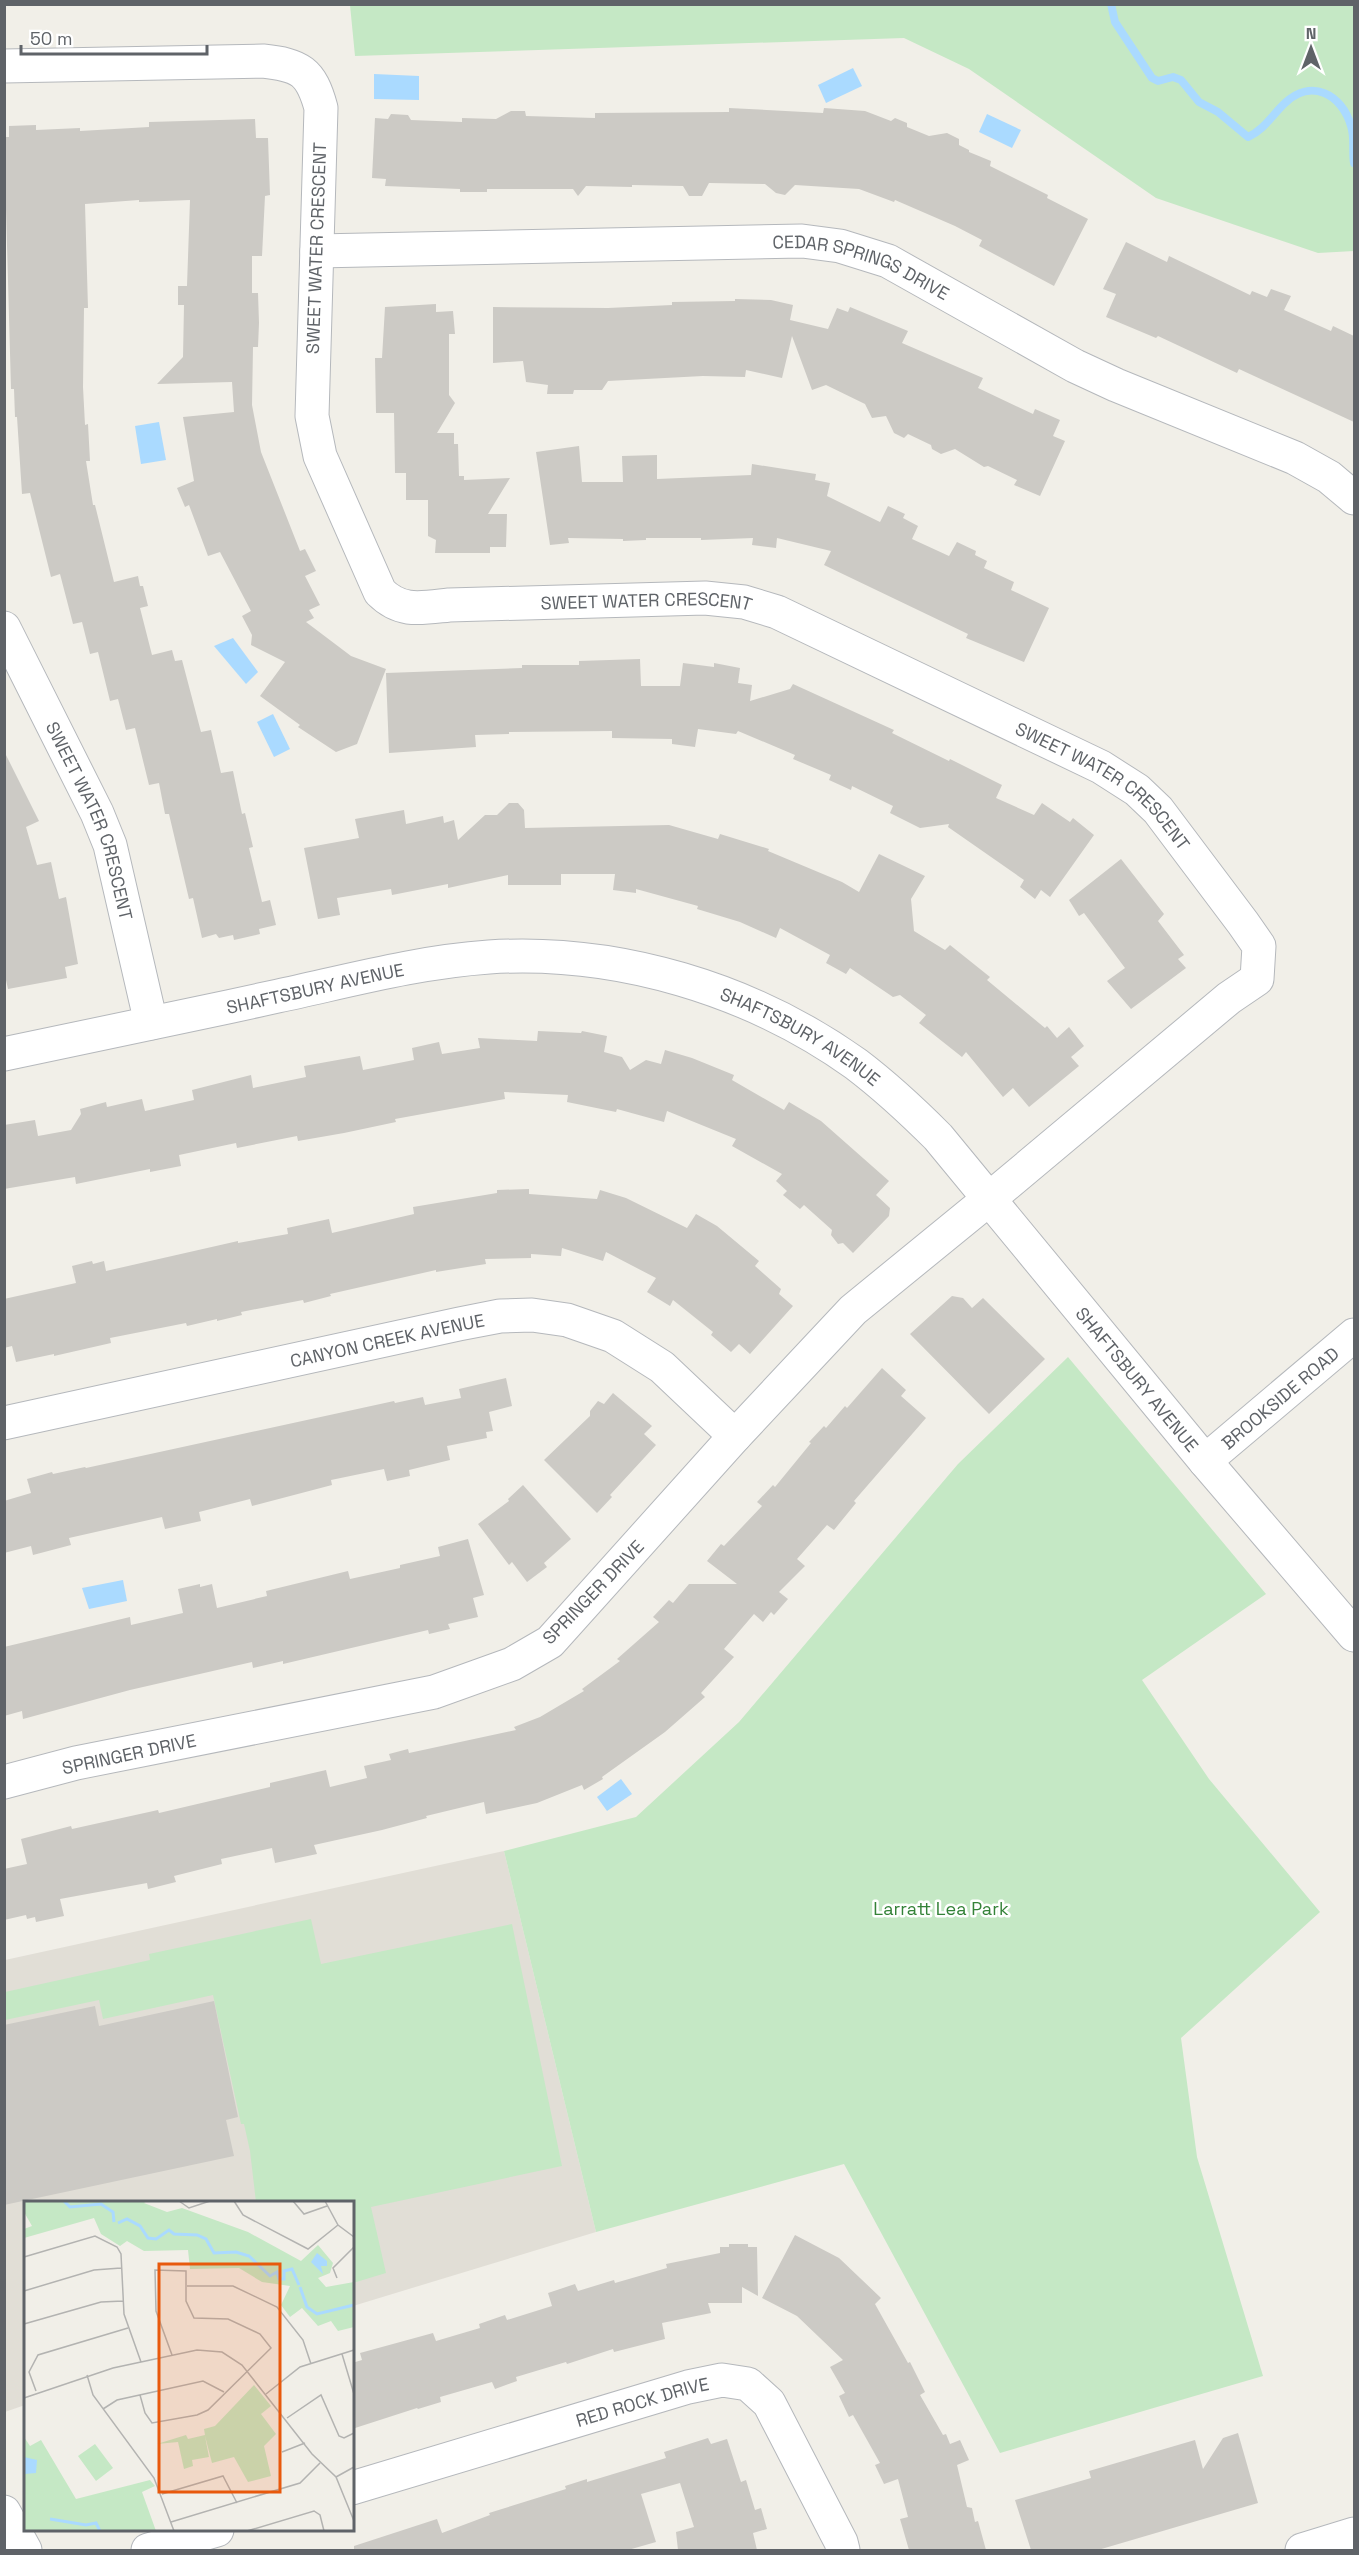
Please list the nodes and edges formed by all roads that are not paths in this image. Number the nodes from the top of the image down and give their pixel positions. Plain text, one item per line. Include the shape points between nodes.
1 (4, 66) edge
2 (317, 251) junction
3 (1354, 498) edge
4 (4, 628) edge
5 (151, 1023) junction
6 (4, 1054) edge
7 (989, 1199) junction
8 (1354, 1335) edge
9 (4, 1423) edge
10 (735, 1436) junction
11 (1205, 1461) junction
12 (1354, 1635) edge
13 (4, 1782) edge
14 (354, 2487) edge
15 (4, 2512) edge
16 (210, 2531) edge
17 (1354, 2535) edge
18 (25, 2550) edge
19 (148, 2550) edge
20 (843, 2550) edge
21 (1302, 2550) edge

1 - 2 street, SWEET WATER CRESCENT via 263,61 287,64 305,74 316,90 321,108
2 - 3 street, CEDAR SPRINGS DRIVE via 780,241 840,246 888,261 1116,385 1296,458 1329,477
2 - 7 street, SWEET WATER CRESCENT via 311,380 312,416 320,456 380,592 391,604 416,609 449,604 705,598 744,602 777,612 1091,762 1137,790 1158,810 1243,923 1259,946 1257,979 1229,998
4 - 5 street, SWEET WATER CRESCENT via 110,845
5 - 6 street, SHAFTSBURY AVENUE
5 - 7 street, SHAFTSBURY AVENUE via 389,971 456,961 518,956 626,966 717,991 764,1011 856,1064 938,1137
7 - 10 street, SPRINGER DRIVE via 853,1310
7 - 11 street, SHAFTSBURY AVENUE
8 - 11 street, BROOKSIDE ROAD
9 - 10 street, CANYON CREEK AVENUE via 459,1324 532,1315 567,1320 613,1336 662,1367
10 - 13 street, SPRINGER DRIVE via 550,1642 512,1664 434,1692 76,1763
11 - 12 street, SHAFTSBURY AVENUE
14 - 20 street, RED ROCK DRIVE via 722,2380 747,2384 769,2403
15 - 18 street
16 - 19 street
17 - 21 street

